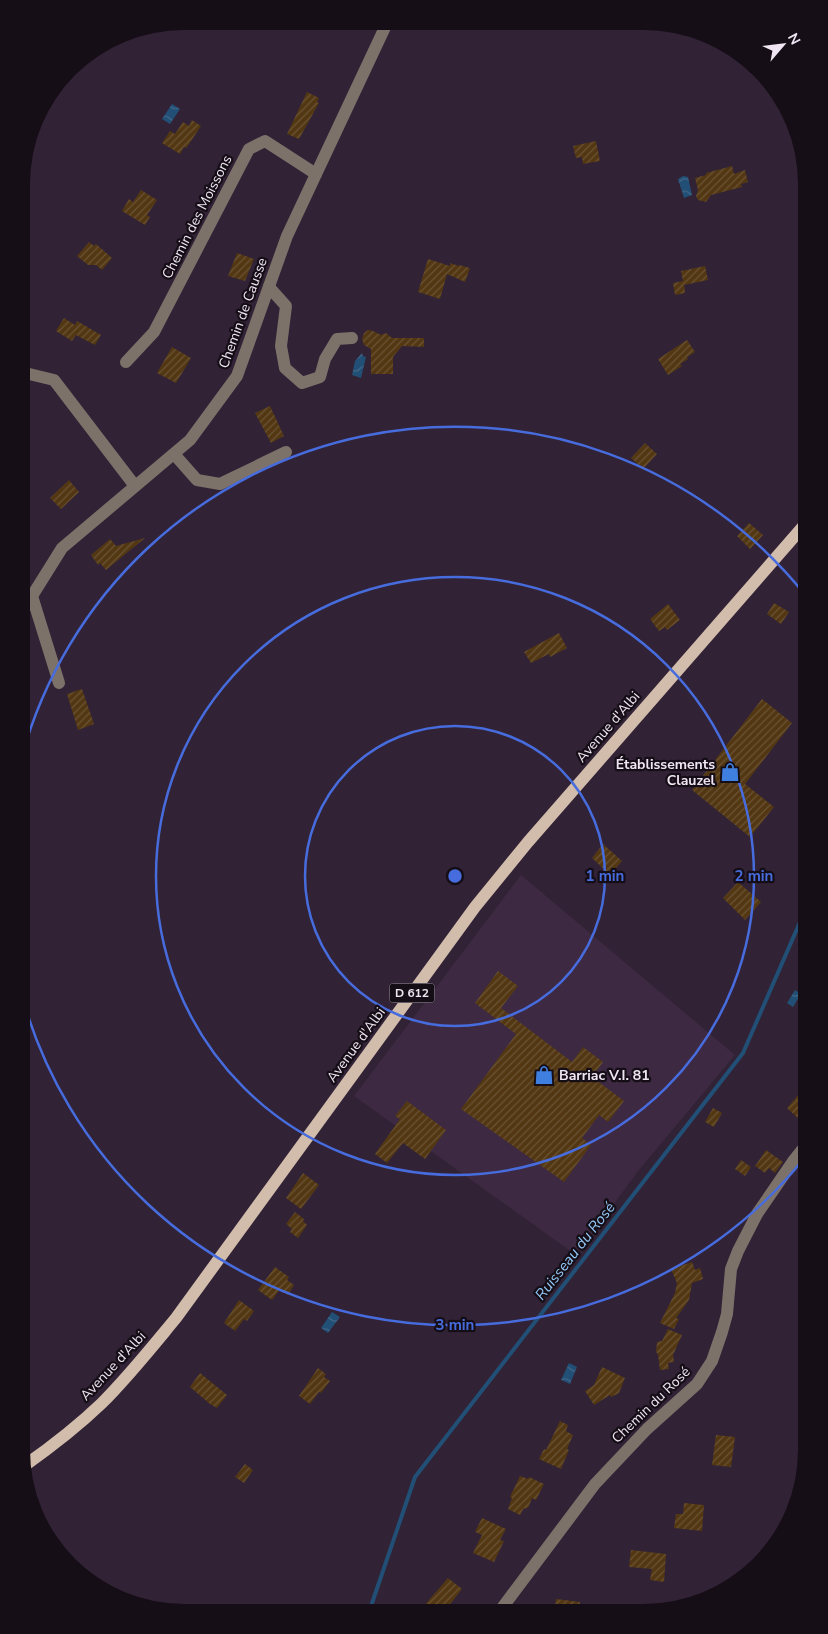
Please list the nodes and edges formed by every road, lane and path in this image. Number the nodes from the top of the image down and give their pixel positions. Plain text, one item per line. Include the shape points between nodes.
1 (383, 30) edge
2 (316, 174) junction
3 (268, 287) junction
4 (352, 338) dead end
5 (126, 362) dead end
6 (30, 374) edge
7 (286, 452) dead end
8 (174, 454) junction
9 (135, 486) junction
10 (798, 532) edge
11 (32, 596) junction
12 (30, 599) edge
13 (59, 682) dead end
14 (798, 1155) edge
15 (31, 1461) edge
16 (505, 1604) edge

1 - 2 street, Chemin de Causse
2 - 3 street, Chemin de Causse
2 - 5 street, Chemin des Moissons via 265,141 249,149 154,332
3 - 4 street via 286,306 281,346 286,368 302,383 320,377 325,359 337,339
3 - 8 street, Chemin de Causse via 237,376 190,440
6 - 9 street via 54,380
7 - 8 street via 220,484 197,480
8 - 9 street, Chemin de Causse
9 - 11 street, Chemin de Causse via 62,548
10 - 15 main road, Avenue d'Albi / D 612 via 540,828 476,907 176,1318 102,1403
11 - 12 street, Chemin de Causse
11 - 13 street
14 - 16 street, Chemin du Rosé via 757,1214 738,1251 731,1268 722,1332 712,1361 697,1384 647,1429 595,1484

